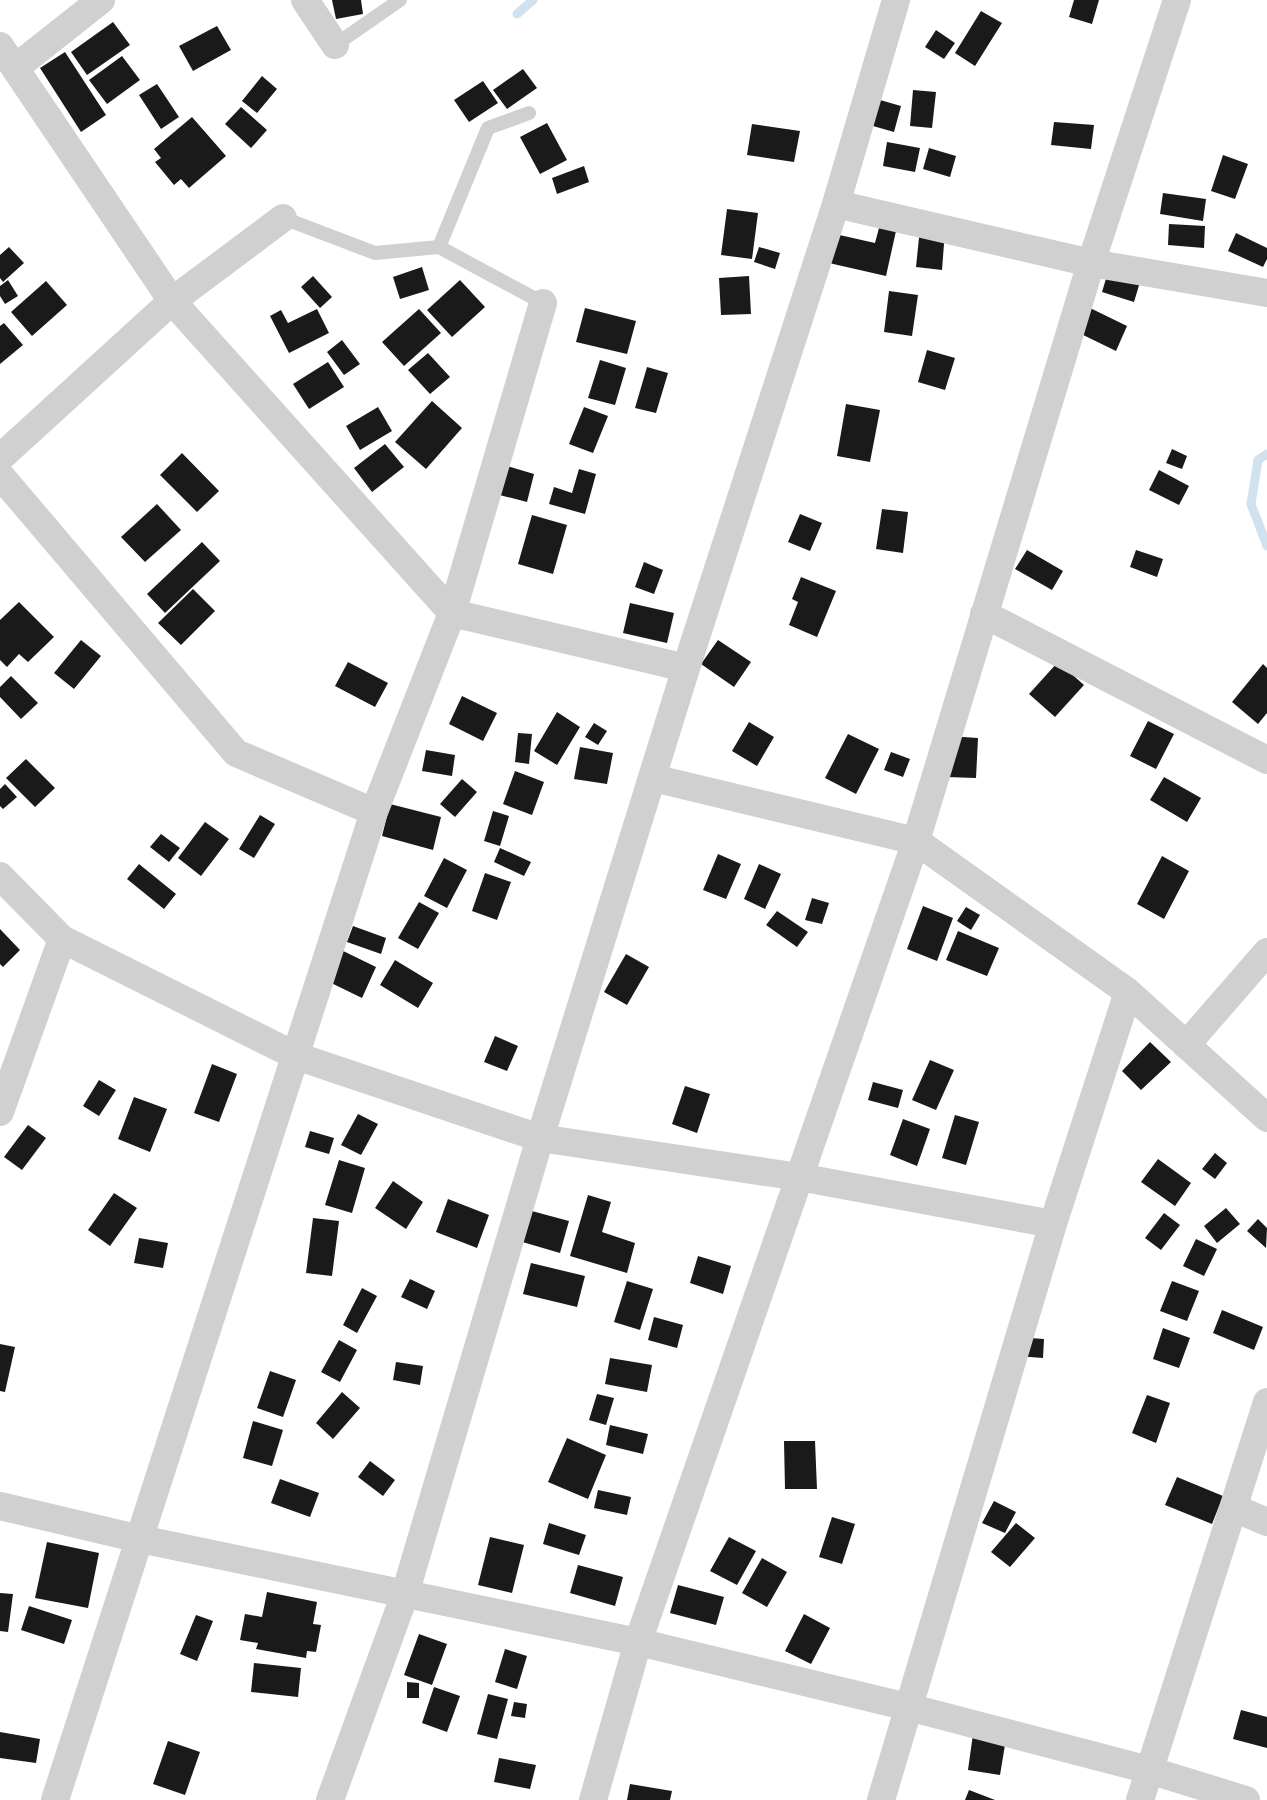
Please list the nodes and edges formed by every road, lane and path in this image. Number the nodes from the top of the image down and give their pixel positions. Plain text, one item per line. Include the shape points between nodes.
1 (101, 0) edge
2 (305, 0) edge
3 (400, 0) edge
4 (896, 0) edge
5 (1177, 0) edge
6 (335, 45) joint
7 (8, 57) edge
8 (529, 113) dead end
9 (836, 204) junction
10 (283, 218) joint
11 (439, 247) junction
12 (1091, 263) junction
13 (1267, 293) edge
14 (172, 301) junction
15 (543, 303) joint
16 (0, 458) edge
17 (0, 475) edge
18 (452, 613) junction
19 (984, 614) junction
20 (686, 668) junction
21 (1267, 760) edge
22 (653, 778) junction
23 (374, 812) junction
24 (916, 841) junction
25 (0, 876) edge
26 (62, 939) junction
27 (1267, 952) edge
28 (1128, 992) junction
29 (1186, 1045) junction
30 (296, 1056) junction
31 (0, 1112) edge
32 (1267, 1118) edge
33 (540, 1138) junction
34 (799, 1177) junction
35 (1053, 1224) junction
36 (1267, 1402) edge
37 (0, 1506) edge
38 (1234, 1508) junction
39 (1267, 1522) edge
40 (140, 1539) junction
41 (405, 1594) junction
42 (638, 1642) junction
43 (908, 1707) junction
44 (1149, 1770) junction
45 (55, 1800) edge
46 (330, 1800) edge
47 (593, 1800) edge
48 (881, 1800) edge
49 (1140, 1800) edge
50 (1246, 1800) edge

1 - 7 street
2 - 6 street
3 - 6 lane
4 - 9 street
5 - 12 street
7 - 14 street
8 - 11 lane via 488,128
9 - 12 street
9 - 20 street
10 - 11 lane via 375,253
10 - 14 street
11 - 15 lane
12 - 13 street
12 - 19 street
14 - 16 street
14 - 18 street
15 - 18 street
17 - 23 street via 236,753
18 - 20 street
18 - 23 street
19 - 21 street
19 - 24 street
20 - 22 street
22 - 24 street
22 - 33 street
23 - 30 street
24 - 28 street
24 - 34 street
25 - 26 street
26 - 30 street
26 - 31 street
27 - 29 street
28 - 29 street
28 - 35 street
29 - 32 street
30 - 33 street
30 - 40 street
33 - 34 street
33 - 41 street
34 - 35 street
34 - 42 street
35 - 43 street
36 - 38 street
37 - 40 street
38 - 39 street
38 - 44 street
40 - 41 street
40 - 45 street
41 - 42 street
41 - 46 street
42 - 43 street
42 - 47 street
43 - 44 street
43 - 48 street
44 - 49 street
44 - 50 street

